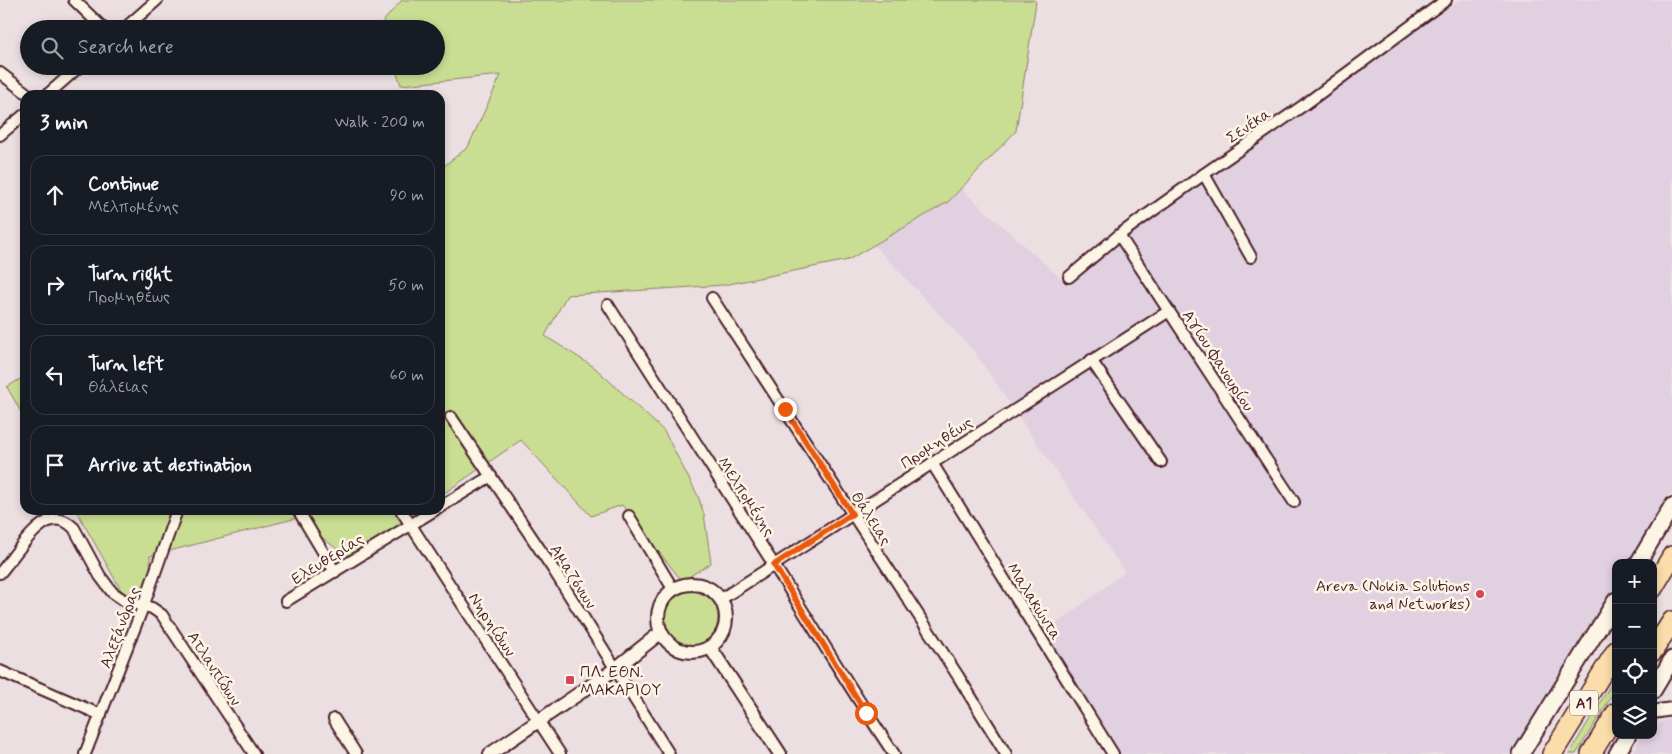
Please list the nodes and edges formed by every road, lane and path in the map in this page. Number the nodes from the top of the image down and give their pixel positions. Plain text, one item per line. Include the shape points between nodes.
1 (74, 0) edge
2 (158, 0) edge
3 (1445, 0) edge
4 (95, 20) edge
5 (135, 20) edge
6 (0, 73) edge
7 (70, 75) edge
8 (22, 90) edge
9 (53, 90) edge
10 (20, 118) edge
11 (0, 135) edge
12 (1204, 174) junction
13 (1119, 235) junction
14 (1251, 257) dead end
15 (1069, 277) dead end
16 (712, 298) dead end
17 (608, 305) dead end
18 (1169, 311) junction
19 (1091, 360) junction
20 (451, 417) dead end
21 (1160, 462) dead end
22 (932, 463) junction
23 (491, 476) junction
24 (1294, 502) dead end
25 (445, 504) edge
26 (1672, 506) edge
27 (852, 514) junction
28 (175, 515) edge
29 (301, 515) edge
30 (404, 515) edge
31 (427, 515) edge
32 (629, 516) dead end
33 (411, 525) junction
34 (1672, 556) edge
35 (1640, 559) edge
36 (774, 565) junction
37 (334, 572) junction
38 (0, 573) edge
39 (1657, 581) edge
40 (673, 589) junction
41 (721, 599) junction
42 (286, 601) dead end
43 (1614, 604) edge
44 (144, 607) junction
45 (1672, 620) edge
46 (660, 633) junction
47 (710, 647) junction
48 (1655, 649) edge
49 (1612, 657) edge
50 (1672, 659) edge
51 (615, 669) junction
52 (0, 671) edge
53 (1657, 684) edge
54 (1672, 709) edge
55 (1657, 711) edge
56 (101, 715) junction
57 (334, 719) dead end
58 (1612, 720) edge
59 (539, 721) junction
60 (1626, 739) edge
61 (85, 754) edge
62 (254, 754) edge
63 (356, 754) edge
64 (490, 754) edge
65 (560, 754) edge
66 (669, 754) edge
67 (780, 754) edge
68 (894, 754) edge
69 (1006, 754) edge
70 (1113, 754) edge
71 (1521, 754) edge
72 (1552, 754) edge
73 (1591, 754) edge
74 (1617, 754) edge

1 - 4 street
2 - 5 street
3 - 12 street, Σενέκα via 1304,105
6 - 8 street
7 - 9 street
10 - 11 street
12 - 13 street, Σενέκα
12 - 14 street
13 - 15 street, Σενέκα
13 - 18 street, Αγίου Φανουρίου
16 - 27 street, Θάλειας
17 - 36 street, Μελπομένης
18 - 19 street, Προμηθέως
18 - 24 street, Αγίου Φανουρίου
19 - 21 street
19 - 22 street, Προμηθέως
20 - 23 street, Αμαζόνων
22 - 27 street, Προμηθέως
22 - 70 street, Μαλακώντα
23 - 25 street
23 - 51 street, Αμαζόνων
26 - 35 main road
27 - 36 street, Προμηθέως
27 - 69 street, Θάλειας
28 - 44 street, Αλεξάνδρας
29 - 37 street
30 - 33 street, Νηρηίδων
31 - 33 street, Ελευθερίας
32 - 40 street
33 - 37 street, Ελευθερίας
33 - 59 street, Νηρηίδων
34 - 39 highway
36 - 41 street, Προμηθέως
36 - 68 street, Μελπομένης
37 - 42 street, Ελευθερίας
38 - 44 street, Ατλαντίδων via 39,526 61,520 74,528 112,592 125,601
40 - 41 street via 692,584 703,586
40 - 46 street via 658,609
41 - 47 street via 726,621 718,642
43 - 71 main road
44 - 56 street, Αλεξάνδρας
44 - 62 street, Ατλαντίδων via 162,615
45 - 48 highway
46 - 47 street via 671,646 686,652
46 - 51 street
47 - 67 street
49 - 72 highway, Α1
50 - 53 main road
51 - 59 street
51 - 66 street, Αμαζόνων
52 - 56 street
54 - 55 street
56 - 61 street, Αλεξάνδρας
57 - 63 street
58 - 73 highway, Α1
59 - 64 street
59 - 65 street, Νηρηίδων
60 - 74 main road

